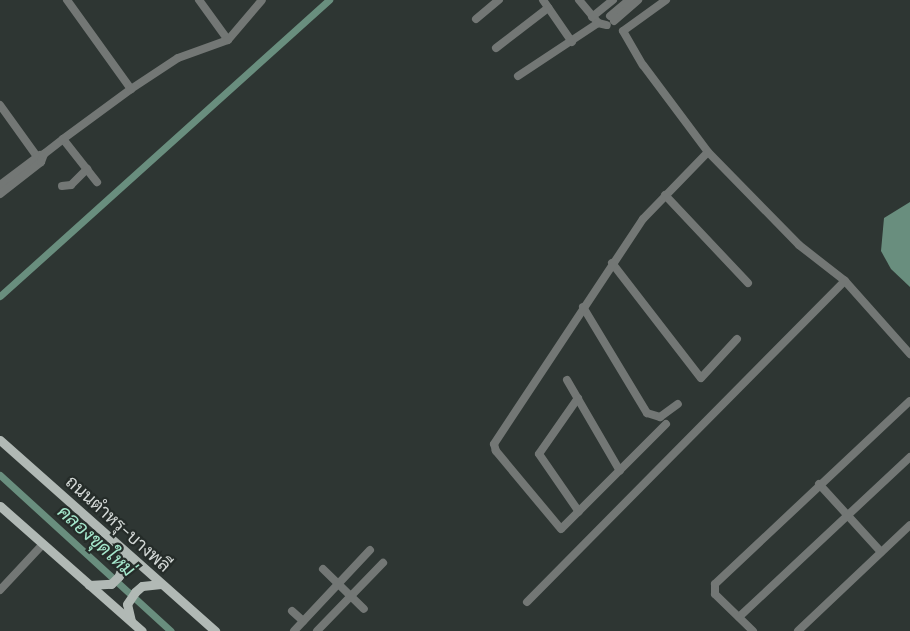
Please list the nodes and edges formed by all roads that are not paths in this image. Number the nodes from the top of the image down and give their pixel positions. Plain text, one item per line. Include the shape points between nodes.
1 (67, 0) edge
2 (199, 0) edge
3 (262, 0) edge
4 (499, 0) edge
5 (543, 0) edge
6 (579, 0) edge
7 (612, 0) edge
8 (630, 0) edge
9 (638, 0) edge
10 (666, 0) edge
11 (548, 8) junction
12 (624, 10) junction
13 (476, 19) dead end
14 (604, 20) junction
15 (634, 20) junction
16 (228, 40) junction
17 (572, 42) junction
18 (496, 48) dead end
19 (518, 76) dead end
20 (131, 89) junction
21 (0, 105) edge
22 (63, 139) junction
23 (708, 152) junction
24 (40, 157) junction
25 (87, 169) junction
26 (97, 182) dead end
27 (0, 185) edge
28 (62, 186) dead end
29 (0, 194) edge
30 (665, 195) junction
31 (612, 263) junction
32 (845, 281) junction
33 (748, 283) dead end
34 (583, 307) junction
35 (737, 339) dead end
36 (908, 350) edge
37 (567, 380) dead end
38 (578, 398) junction
39 (910, 401) edge
40 (678, 404) dead end
41 (666, 424) dead end
42 (0, 440) edge
43 (910, 457) edge
44 (620, 471) junction
45 (819, 484) junction
46 (0, 506) edge
47 (580, 512) junction
48 (848, 516) junction
49 (910, 525) edge
50 (43, 544) junction
51 (122, 549) junction
52 (370, 550) dead end
53 (881, 552) junction
54 (383, 563) dead end
55 (323, 569) dead end
56 (338, 583) junction
57 (161, 584) junction
58 (89, 585) junction
59 (0, 590) edge
60 (350, 595) junction
61 (527, 602) dead end
62 (364, 609) dead end
63 (292, 612) dead end
64 (739, 616) junction
65 (303, 621) junction
66 (131, 622) junction
67 (142, 631) edge
68 (215, 631) edge
69 (294, 631) edge
70 (317, 631) edge
71 (753, 631) edge
72 (798, 631) edge

1 - 20 street
2 - 16 street
3 - 16 street
4 - 13 street
5 - 11 street
6 - 14 street
7 - 14 street
8 - 12 street
9 - 12 street
10 - 15 street
11 - 17 street
11 - 18 street
12 - 14 street
12 - 15 street
14 - 17 street
15 - 23 street via 626,26 624,36
16 - 20 street via 178,58
17 - 19 street
20 - 22 street
21 - 24 street
22 - 24 street
22 - 25 street
23 - 30 street
23 - 32 street via 799,245
24 - 27 street
24 - 29 street
25 - 26 street
25 - 28 street via 72,185
30 - 31 street
30 - 33 street
31 - 34 street
31 - 35 street via 701,378
32 - 36 street
32 - 61 street
34 - 40 street via 647,413 660,417
34 - 47 street via 494,444 558,528 564,527
37 - 38 street
38 - 44 street
38 - 47 street via 539,454
39 - 45 street
41 - 44 street
42 - 51 main road, ถนนตำหรุ-บางพลี
43 - 48 street
44 - 47 street
45 - 48 street
45 - 64 street via 713,587 715,594
46 - 50 main road
48 - 53 street
48 - 64 street
49 - 53 street
50 - 58 main road
50 - 59 street
51 - 57 main road, ถนนตำหรุ-บางพลี
51 - 58 main road via 124,559 119,576 111,584
52 - 56 street
53 - 72 street
54 - 60 street
55 - 56 street
56 - 60 street
56 - 65 street
57 - 66 main road via 142,586 132,595 127,612
57 - 68 main road, ถนนตำหรุ-บางพลี
58 - 66 main road
60 - 62 street
60 - 70 street
63 - 65 street
64 - 71 street
65 - 69 street
66 - 67 main road

